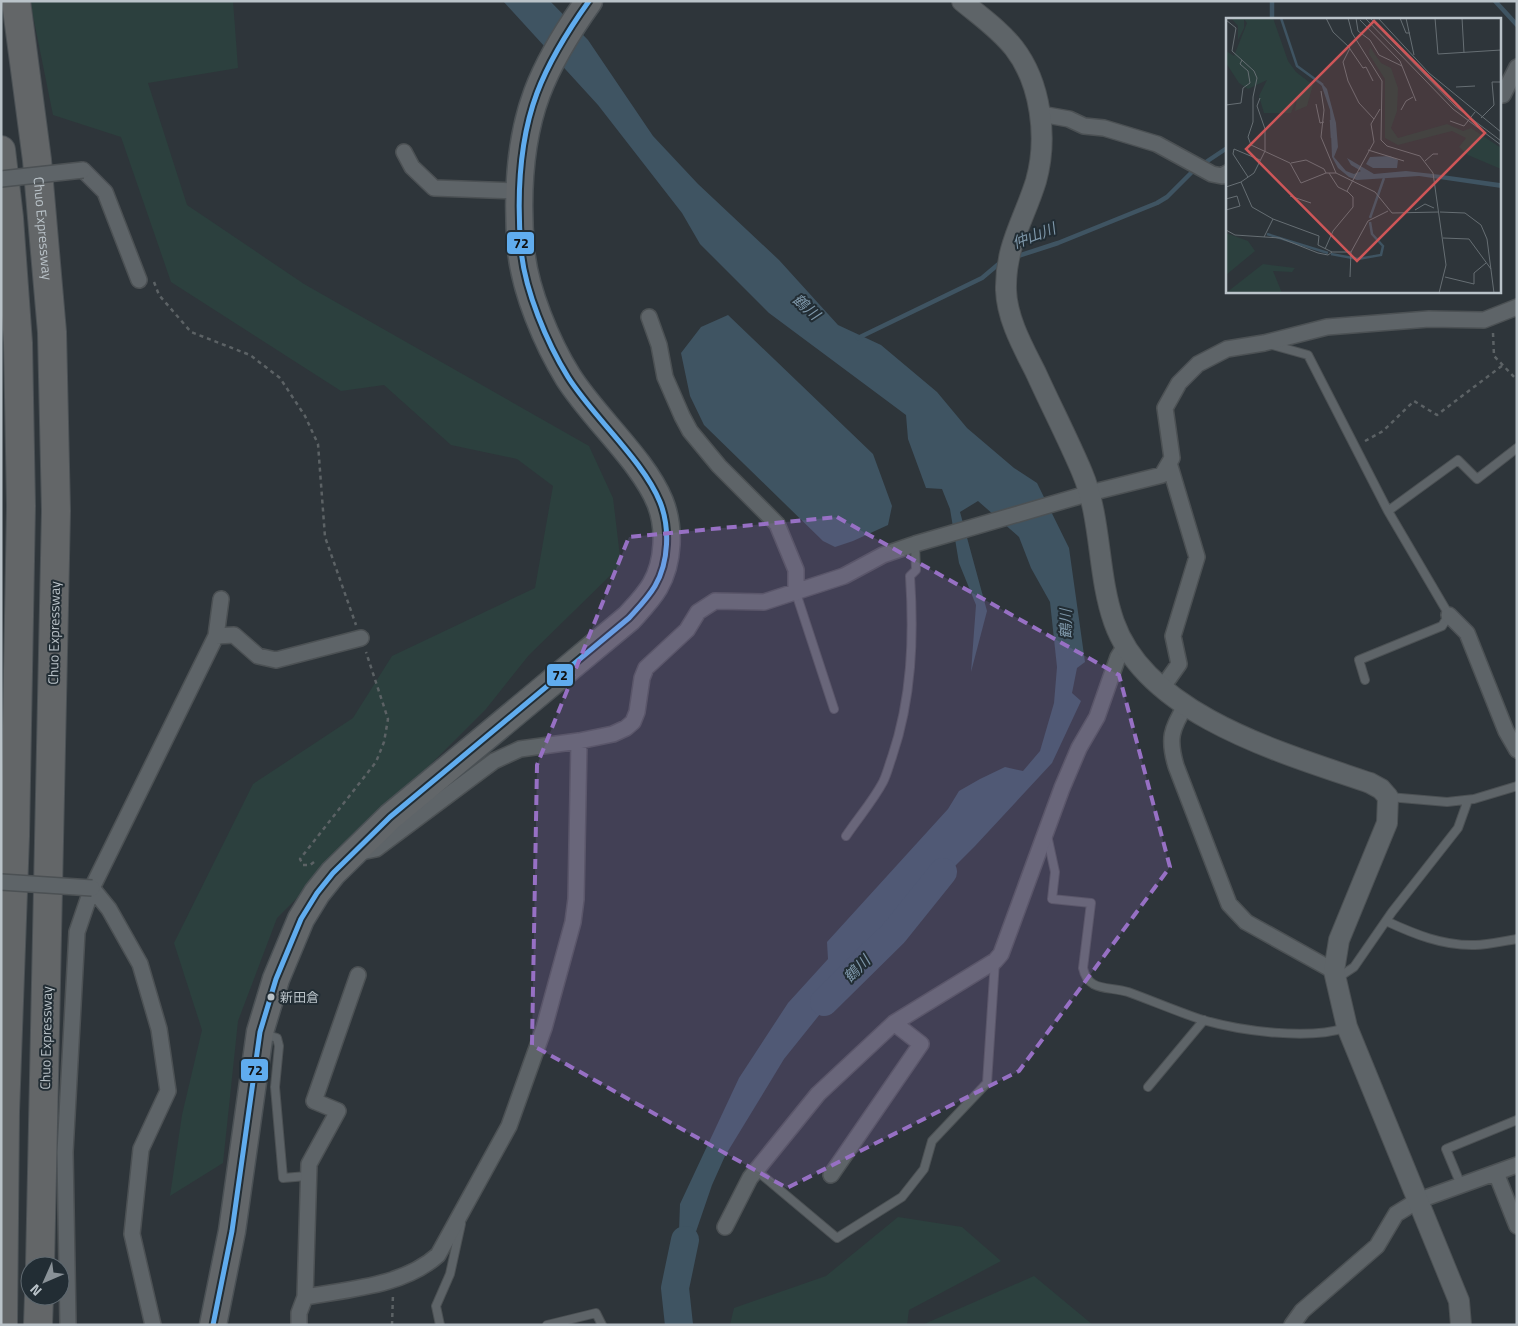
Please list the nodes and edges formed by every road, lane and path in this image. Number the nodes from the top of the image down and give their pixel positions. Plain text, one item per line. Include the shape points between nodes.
1 (16, 1) edge
2 (589, 1) edge
3 (962, 1) edge
4 (1517, 67) edge
5 (1506, 98) edge
6 (1041, 114) junction
7 (1, 150) edge
8 (404, 152) dead end
9 (1219, 174) edge
10 (1, 179) edge
11 (520, 191) junction
12 (145, 279) joint
13 (1517, 307) edge
14 (1494, 316) junction
15 (649, 317) dead end
16 (1264, 343) junction
17 (1503, 365) junction
18 (1517, 380) edge
19 (1354, 447) junction
20 (1517, 448) edge
21 (1169, 463) junction
22 (1090, 493) junction
23 (1388, 511) junction
24 (915, 544) junction
25 (796, 593) junction
26 (221, 599) dead end
27 (1449, 615) junction
28 (216, 636) junction
29 (361, 638) junction
30 (1125, 646) junction
31 (1365, 680) dead end
32 (1162, 688) junction
33 (1186, 705) junction
34 (834, 708) dead end
35 (578, 741) junction
36 (1517, 750) edge
37 (1517, 786) edge
38 (1388, 797) junction
39 (1468, 800) junction
40 (1046, 833) junction
41 (846, 836) dead end
42 (350, 855) junction
43 (317, 860) dead end
44 (1, 882) edge
45 (92, 888) junction
46 (1386, 921) junction
47 (1517, 939) edge
48 (995, 961) junction
49 (358, 975) dead end
50 (1335, 976) junction
51 (1204, 1020) junction
52 (894, 1023) junction
53 (1347, 1027) junction
54 (260, 1032) junction
55 (1148, 1087) dead end
56 (1517, 1120) edge
57 (1517, 1165) edge
58 (756, 1170) junction
59 (1496, 1173) junction
60 (831, 1175) dead end
61 (307, 1176) junction
62 (1461, 1186) junction
63 (1417, 1201) junction
64 (464, 1208) junction
65 (1517, 1226) edge
66 (725, 1227) dead end
67 (40, 1256) edge
68 (393, 1279) junction
69 (305, 1297) junction
70 (39, 1306) edge
71 (3, 1325) edge
72 (38, 1325) edge
73 (68, 1325) edge
74 (153, 1325) edge
75 (213, 1325) edge
76 (299, 1325) edge
77 (392, 1325) edge
78 (440, 1325) edge
79 (547, 1325) edge
80 (602, 1325) edge
81 (1292, 1325) edge
82 (1461, 1325) edge

1 - 67 highway, Chuo Expressway via 37,160 52,332 56,511
2 - 11 highway via 546,73 530,116
3 - 6 street via 1014,48 1029,74
4 - 5 street
6 - 9 street via 1157,144
6 - 22 street via 1036,179 1012,240 1006,265 1007,305
7 - 71 highway via 18,343 21,506 15,836 5,1112
8 - 11 street via 412,167 434,188
10 - 12 street, bridge via 83,170 104,192
11 - 42 highway via 521,252 533,300 548,340 568,376 635,463 660,502 666,541 661,573 655,586 629,618 390,817
12 - 29 path via 191,332 250,356 280,378 305,416 318,444 325,537
13 - 14 street
14 - 16 street via 1484,320 1429,319 1327,327
14 - 17 path via 1494,356
15 - 25 street via 665,377 682,416 719,466 777,524 796,570
16 - 19 lane via 1308,355
16 - 21 street via 1227,349 1198,364 1179,383 1165,408 1172,458
17 - 18 path
17 - 19 path via 1437,415 1414,401 1383,431
19 - 23 lane
20 - 23 lane via 1477,479 1458,460
21 - 22 street via 1162,475
21 - 32 street via 1197,557 1172,636 1179,664
22 - 24 street
22 - 30 street via 1107,597
23 - 27 lane
24 - 25 street via 883,554 844,576
24 - 41 lane via 916,570 910,576 913,625 908,672 910,685 898,739 883,781
25 - 34 lane
25 - 35 street via 764,602 715,601 706,605 687,630 646,668 633,722 613,734
26 - 28 street
27 - 31 lane via 1442,626 1359,660
27 - 36 street via 1467,634 1506,731
28 - 29 street via 234,635 258,656 276,660
28 - 45 street
29 - 43 path via 388,719 384,742 376,762 300,859 303,865
30 - 32 street via 1146,674
30 - 40 street via 1115,663 1097,717 1062,788
32 - 33 street
33 - 38 street via 1260,745 1370,783
33 - 50 street via 1172,730 1170,744 1229,904 1246,922
35 - 42 street via 509,752 376,849
35 - 64 street via 573,922 544,1028 509,1126
37 - 39 lane
38 - 39 lane via 1426,802
38 - 50 street via 1387,823 1339,940
39 - 46 lane via 1458,828
40 - 48 street via 1001,954
40 - 51 lane via 1054,872 1052,899 1091,903 1082,968 1085,977 1092,984 1126,992
42 - 54 highway via 317,893 301,919 276,979
44 - 45 street, bridge
45 - 73 street via 77,932 65,1152
45 - 74 street via 109,909 140,964 159,1029 168,1091 141,1149 132,1234
46 - 47 lane via 1442,943 1475,945
46 - 50 lane via 1354,967
48 - 52 street
48 - 58 lane via 987,1083 932,1141 924,1168 902,1197 837,1238
49 - 61 street via 314,1101 338,1111 309,1164
50 - 53 street
51 - 53 lane via 1261,1031 1319,1034
51 - 55 lane
52 - 58 street via 818,1094
52 - 60 street via 921,1044
53 - 63 street
54 - 61 lane via 277,1038 279,1046 275,1087 284,1178
54 - 75 highway via 232,1231
56 - 62 lane via 1446,1149
57 - 59 street
58 - 66 street
59 - 62 street
59 - 65 street
61 - 69 street
62 - 63 street
63 - 81 street via 1396,1214 1376,1246 1302,1311
63 - 82 street via 1459,1300
64 - 68 street via 438,1255 426,1266
64 - 78 lane via 450,1274 436,1306
68 - 69 street
68 - 77 path
69 - 76 street via 299,1312
70 - 72 highway
79 - 80 lane via 596,1313

